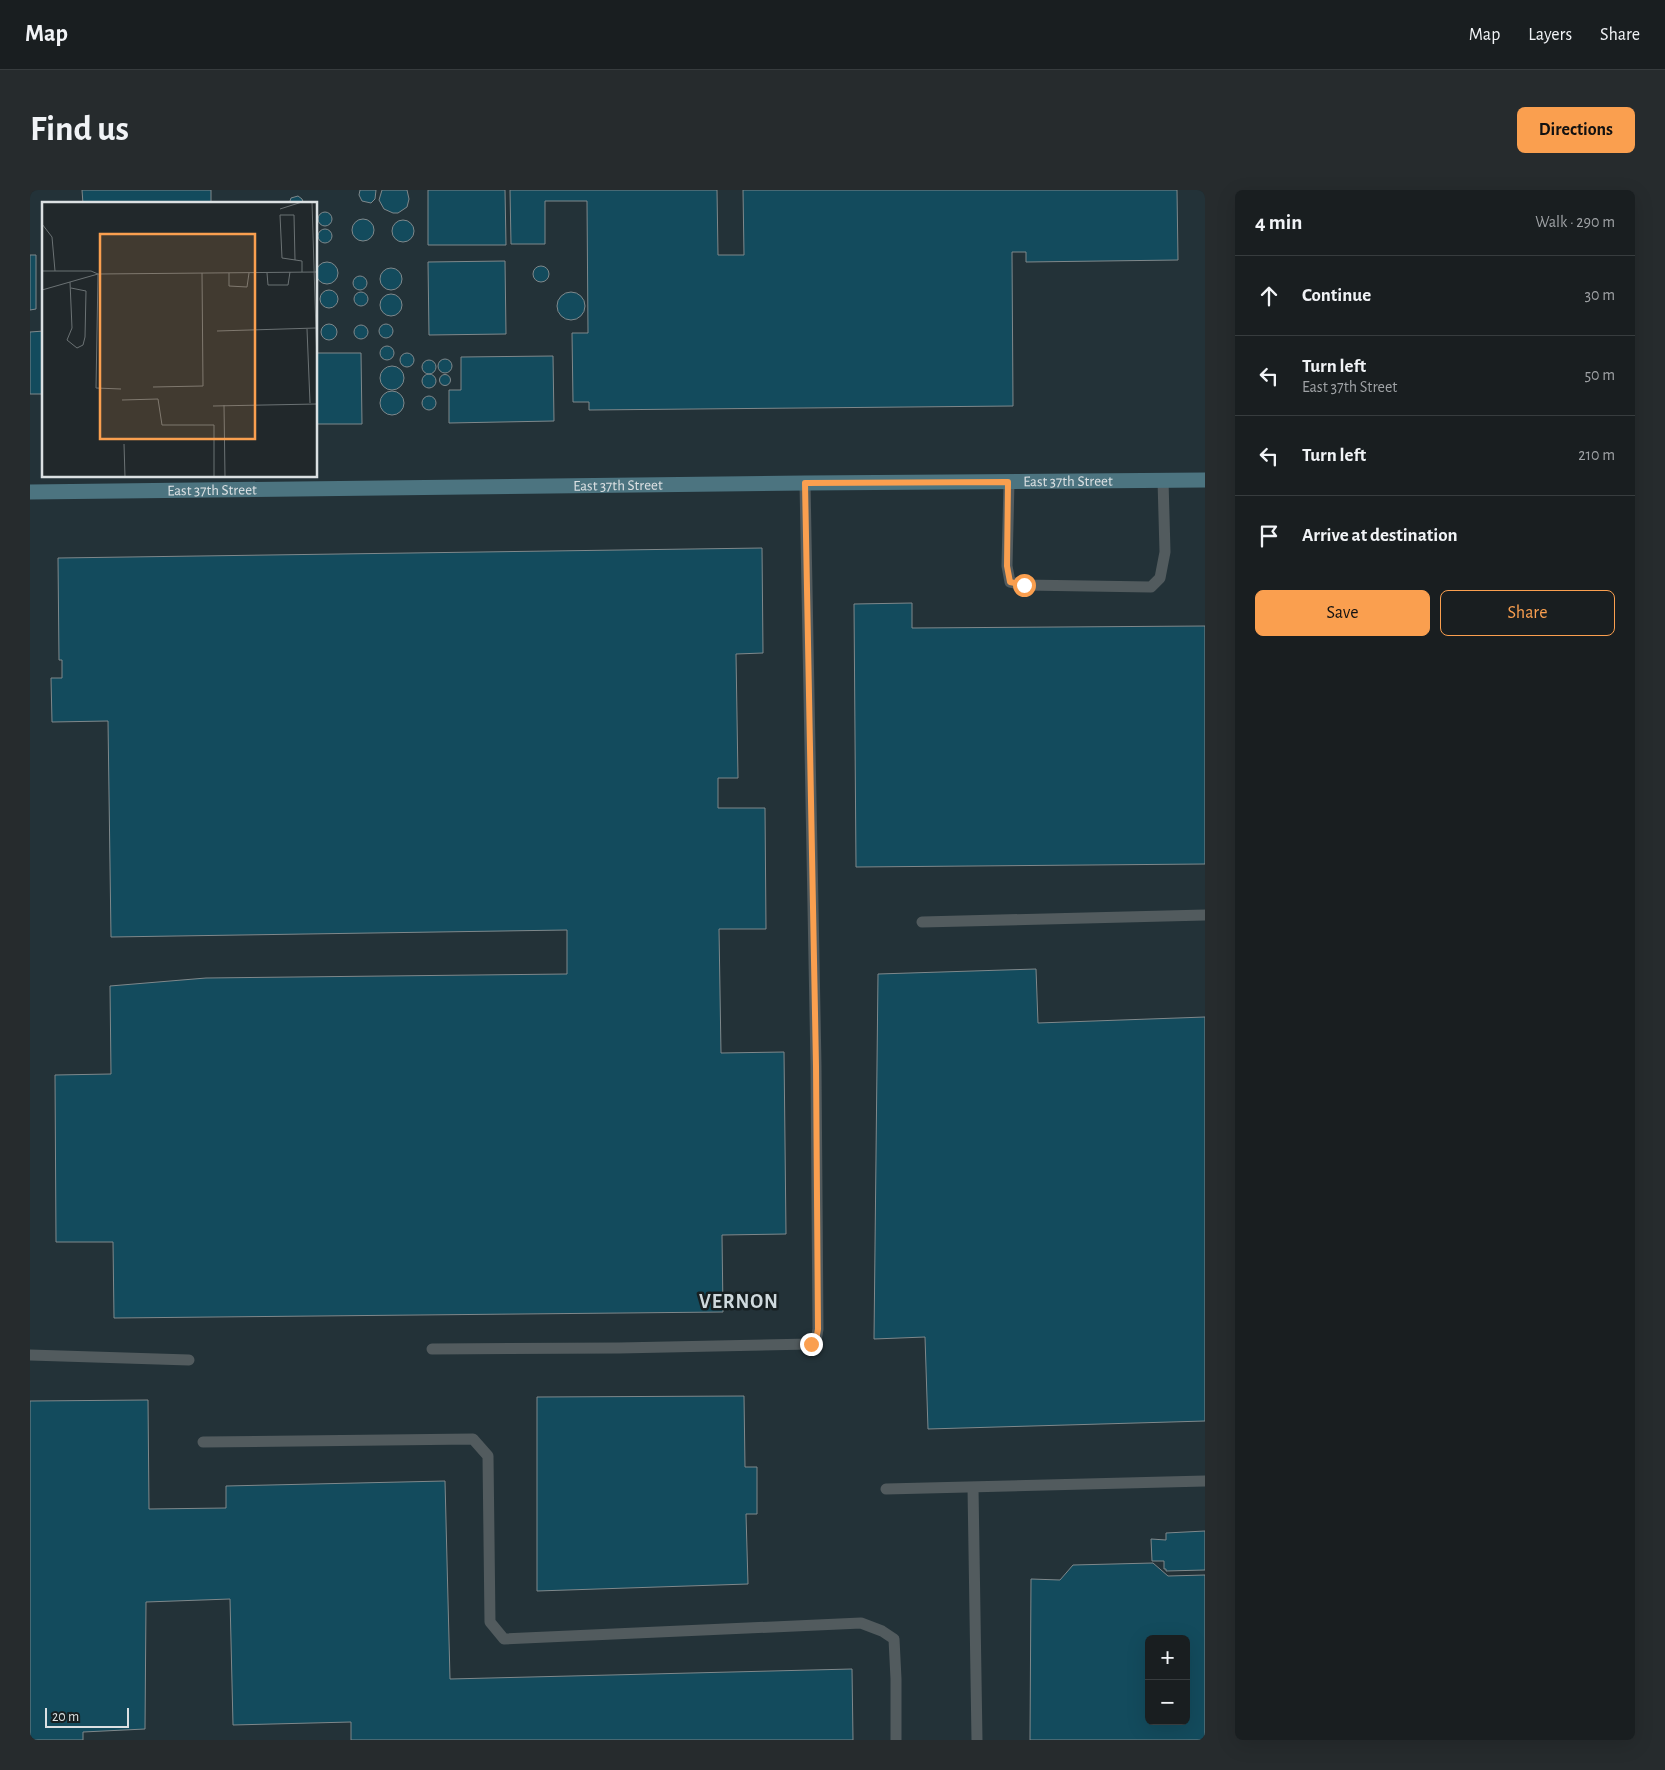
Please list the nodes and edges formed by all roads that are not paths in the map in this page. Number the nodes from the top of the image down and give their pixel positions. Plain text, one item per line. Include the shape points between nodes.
1 (1163, 480) junction
2 (1205, 480) edge
3 (1008, 482) junction
4 (805, 483) junction
5 (30, 492) edge
6 (1205, 915) edge
7 (922, 922) dead end
8 (432, 1349) dead end
9 (30, 1355) edge
10 (189, 1360) dead end
11 (203, 1442) dead end
12 (1205, 1481) edge
13 (974, 1487) junction
14 (886, 1489) dead end
15 (896, 1740) edge
16 (977, 1740) edge

1 - 2 main road, East 37th Street
1 - 3 main road, East 37th Street
1 - 3 lane via 1165,552 1160,578 1151,587 1024,585 1010,582 1007,566
3 - 4 main road, East 37th Street
4 - 5 main road, East 37th Street
4 - 8 lane via 816,1056 816,1341 811,1344
6 - 7 lane
9 - 10 lane
11 - 15 lane via 473,1439 488,1456 490,1622 504,1639 861,1623 894,1639
12 - 13 lane
13 - 14 lane
13 - 16 lane

